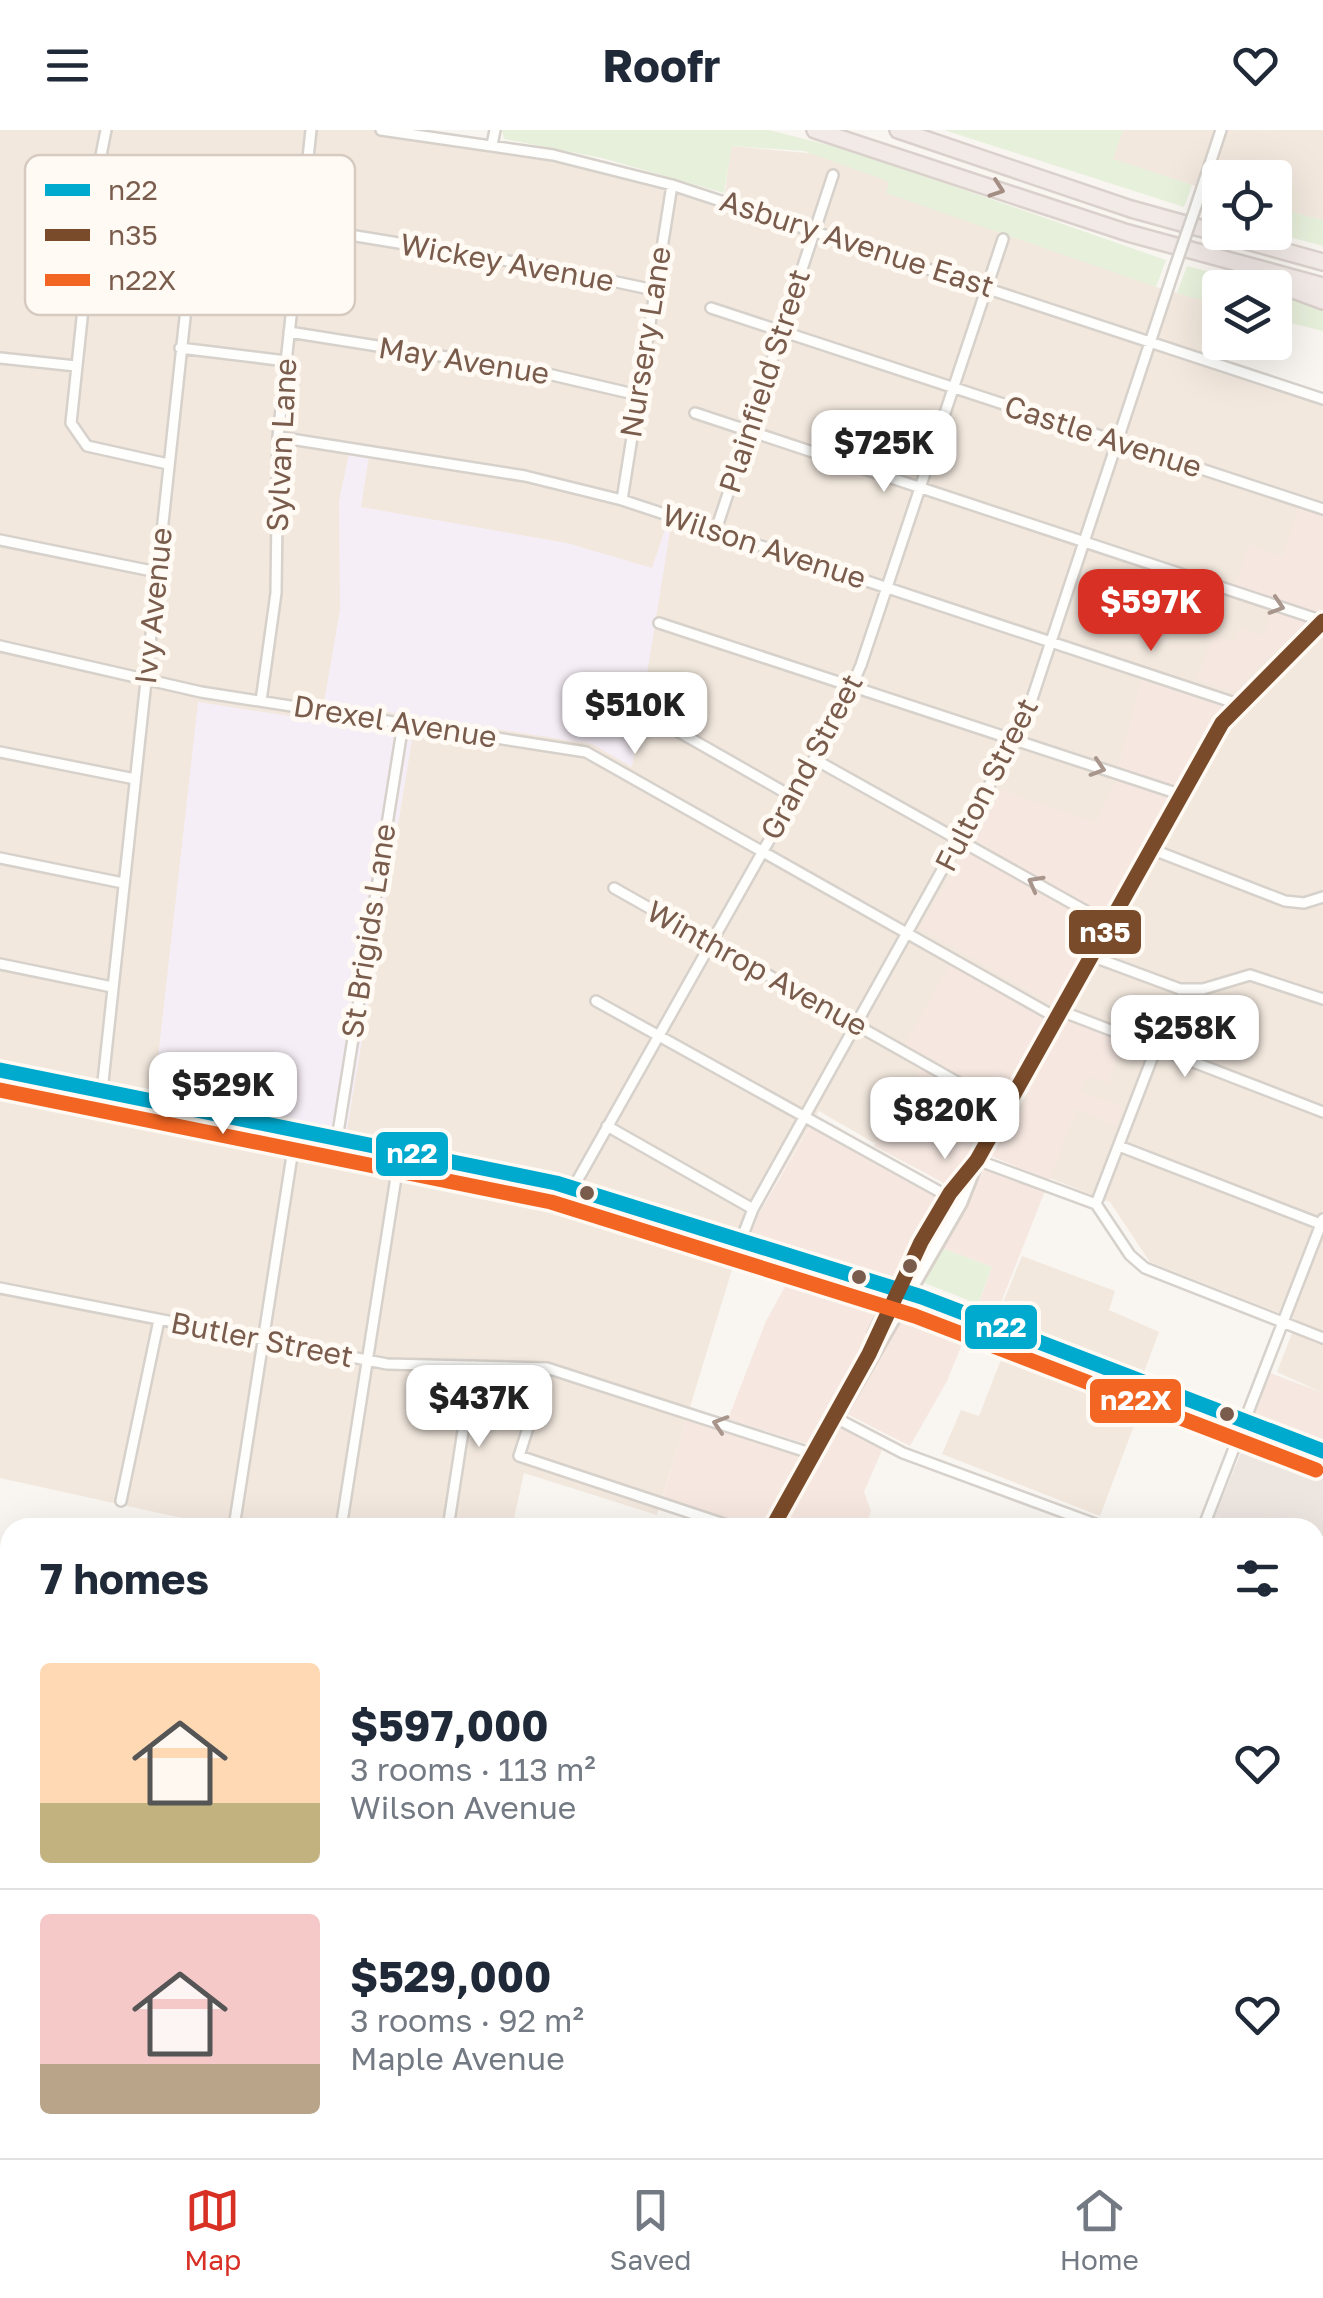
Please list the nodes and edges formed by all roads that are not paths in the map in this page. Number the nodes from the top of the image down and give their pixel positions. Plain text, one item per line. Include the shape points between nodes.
1 (106, 130) edge
2 (311, 130) edge
3 (382, 130) edge
4 (495, 130) edge
5 (815, 130) edge
6 (898, 130) edge
7 (1221, 130) edge
8 (492, 145) junction
9 (102, 155) edge
10 (308, 155) edge
11 (833, 175) dead end
12 (672, 184) junction
13 (815, 230) junction
14 (355, 237) edge
15 (1002, 239) dead end
16 (1323, 260) edge
17 (1224, 261) junction
18 (1323, 286) edge
19 (987, 287) junction
20 (654, 290) junction
21 (1323, 300) edge
22 (711, 308) dead end
23 (82, 315) edge
24 (184, 315) edge
25 (291, 315) edge
26 (782, 330) junction
27 (289, 332) junction
28 (1151, 342) junction
29 (180, 348) junction
30 (0, 358) edge
31 (286, 361) junction
32 (76, 366) junction
33 (954, 387) junction
34 (638, 395) junction
35 (1323, 399) edge
36 (695, 413) dead end
37 (749, 430) junction
38 (278, 437) junction
39 (1118, 442) junction
40 (168, 464) junction
41 (920, 487) junction
42 (622, 500) junction
43 (1323, 510) edge
44 (716, 530) junction
45 (0, 540) edge
46 (1085, 542) junction
47 (158, 572) junction
48 (887, 587) junction
49 (1323, 621) edge
50 (660, 622) dead end
51 (1052, 642) junction
52 (0, 646) edge
53 (146, 677) junction
54 (852, 686) junction
55 (261, 701) junction
56 (1238, 704) junction
57 (644, 712) dead end
58 (403, 724) junction
59 (1015, 740) junction
60 (0, 752) edge
61 (814, 760) junction
62 (135, 779) junction
63 (1182, 795) junction
64 (793, 796) junction
65 (961, 842) junction
66 (1151, 850) junction
67 (762, 851) junction
68 (0, 858) edge
69 (124, 883) junction
70 (614, 888) dead end
71 (1323, 898) edge
72 (1108, 924) junction
73 (910, 934) junction
74 (710, 943) junction
75 (1091, 956) junction
76 (0, 964) edge
77 (112, 987) junction
78 (1323, 999) edge
79 (596, 1001) dead end
80 (1059, 1014) junction
81 (857, 1026) junction
82 (659, 1035) junction
83 (1156, 1048) junction
84 (0, 1070) edge
85 (102, 1091) junction
86 (1005, 1109) junction
87 (1323, 1112) edge
88 (806, 1117) junction
89 (608, 1126) junction
90 (296, 1130) junction
91 (337, 1138) junction
92 (1118, 1146) junction
93 (400, 1152) junction
94 (977, 1160) junction
95 (574, 1188) junction
96 (954, 1200) junction
97 (1096, 1204) junction
98 (753, 1209) junction
99 (1322, 1223) edge
100 (741, 1240) junction
101 (0, 1288) edge
102 (904, 1290) junction
103 (159, 1320) junction
104 (1283, 1322) junction
105 (1323, 1338) edge
106 (264, 1340) junction
107 (367, 1360) junction
108 (473, 1366) junction
109 (547, 1368) junction
110 (834, 1417) junction
111 (1245, 1421) junction
112 (1323, 1451) edge
113 (813, 1454) junction
114 (121, 1501) dead end
115 (235, 1518) edge
116 (343, 1518) edge
117 (450, 1518) edge
118 (705, 1518) edge
119 (778, 1518) edge
120 (1079, 1518) edge
121 (1206, 1518) edge

1 - 9 street
2 - 10 street, Sylvan Lane
3 - 8 street, Asbury Avenue East
4 - 8 street
5 -> 17 highway
6 - 16 highway via 1148,214
7 - 28 street, Fulton Street, bridge
8 - 12 street, Asbury Avenue East
11 - 13 street, Plainfield Street
12 - 13 street, Asbury Avenue East
12 - 20 street, Nursery Lane
13 - 19 street, Asbury Avenue East
13 - 26 street, Plainfield Street
14 - 20 street, Wickey Avenue
15 - 19 street, Grand Street
17 - 18 highway
17 - 21 highway
19 - 28 street, Asbury Avenue East
19 - 33 street, Grand Street
20 - 34 street, Nursery Lane
22 - 26 street, Castle Avenue
23 - 32 street
24 - 29 street, Ivy Avenue
25 - 27 street, Sylvan Lane
26 - 33 street, Castle Avenue
26 - 37 street, Plainfield Street
27 - 31 street, Sylvan Lane
27 - 34 street, May Avenue
28 - 35 street, Asbury Avenue East
28 - 39 street, Fulton Street
29 - 31 street
29 - 40 street, Ivy Avenue
30 - 32 street
31 - 38 street, Sylvan Lane
32 - 40 street via 71,422 79,441
33 - 39 street, Castle Avenue
33 - 41 street, Grand Street
34 - 42 street, Nursery Lane
36 - 37 street
37 - 41 street
37 - 44 street, Plainfield Street
38 - 42 street, Wilson Avenue via 525,476
38 - 55 street, Sylvan Lane via 276,593
39 - 43 street, Castle Avenue
39 - 46 street, Fulton Street
40 - 47 street, Ivy Avenue
41 - 46 street
41 - 48 street, Grand Street
42 - 44 street, Wilson Avenue
44 - 48 street, Wilson Avenue
45 - 47 street
46 -> 49 street
46 - 51 street, Fulton Street
47 - 53 street, Ivy Avenue
48 - 51 street, Wilson Avenue
48 - 54 street, Grand Street
49 - 56 main road
50 - 54 street
51 - 56 street, Wilson Avenue
51 - 59 street, Fulton Street
52 - 53 street, Drexel Avenue
53 - 55 street, Drexel Avenue
53 - 62 street, Ivy Avenue
54 - 59 street
54 - 61 street, Grand Street
55 - 58 street, Drexel Avenue
56 - 63 main road
57 - 64 street
58 - 67 street, Drexel Avenue via 586,752
58 - 91 street, St Brigids Lane
59 -> 63 street
59 - 65 street, Fulton Street
60 - 62 street
61 - 64 street, Grand Street
61 - 65 street
62 - 69 street, Ivy Avenue
63 - 66 main road
64 - 67 street, Grand Street
72 -> 65 street
65 - 73 street, Fulton Street
66 - 71 street via 1285,901
66 - 72 main road
67 - 73 street, Drexel Avenue
67 - 74 street, Grand Street
68 - 69 street
69 - 77 street, Ivy Avenue
70 - 74 street, Winthrop Avenue
72 - 75 main road
73 - 80 street, Drexel Avenue
73 - 81 street, Fulton Street
74 - 81 street, Winthrop Avenue
74 - 82 street, Grand Street
75 - 78 street via 1180,990 1250,975
75 - 80 main road
76 - 77 street
77 - 85 street, Ivy Avenue
79 - 82 street
80 - 83 street, Drexel Avenue
80 - 86 main road
81 - 86 street, Winthrop Avenue
81 - 88 street, Fulton Street
82 - 88 street
82 - 89 street, Grand Street
83 - 87 street, Drexel Avenue
83 - 92 street
84 - 85 main road
85 - 90 main road
86 - 94 main road
88 - 96 street
88 - 98 street, Fulton Street
89 - 95 street, Grand Street
89 - 98 street
90 - 91 main road
90 - 106 street
91 - 93 main road
92 - 97 street
92 - 99 street
93 - 95 main road
93 - 107 street
94 - 96 main road
94 - 97 street
95 - 100 main road
96 - 102 main road
97 - 104 street via 1145,1268
98 - 100 street, Fulton Street
99 - 104 street
100 - 102 main road
101 - 103 street, Butler Street
102 - 110 main road
102 - 111 main road
103 - 106 street, Butler Street
103 - 114 street
104 - 105 street
104 - 111 street
106 - 107 street, Butler Street
106 - 115 street
107 - 108 street, Butler Street
107 - 116 street
108 - 109 street, Butler Street
108 - 117 street
113 -> 109 street, Butler Street
109 - 118 street via 520,1456
110 - 113 main road
110 - 120 street via 889,1447
111 - 112 main road
111 - 121 street
113 - 119 main road

